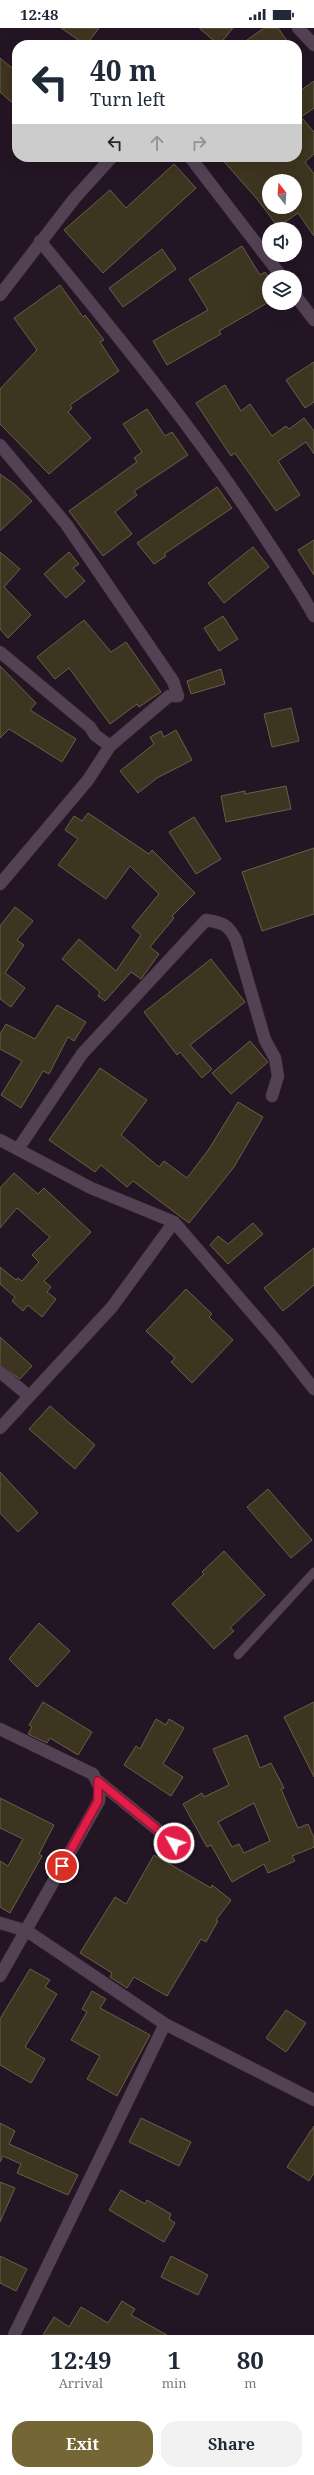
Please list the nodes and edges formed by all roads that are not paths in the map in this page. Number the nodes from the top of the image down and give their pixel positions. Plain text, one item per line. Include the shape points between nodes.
1 (298, 28) edge
2 (314, 45) edge
3 (107, 162) edge
4 (194, 162) edge
5 (40, 241) junction
6 (277, 270) edge
7 (0, 295) edge
8 (302, 304) edge
9 (314, 320) edge
10 (0, 445) edge
11 (314, 616) edge
12 (0, 652) edge
13 (110, 746) junction
14 (0, 884) edge
15 (272, 1096) dead end
16 (0, 1140) edge
17 (18, 1149) junction
18 (174, 1222) junction
19 (0, 1372) edge
20 (314, 1389) edge
21 (29, 1396) junction
22 (0, 1428) edge
23 (314, 1572) edge
24 (238, 1655) dead end
25 (0, 1729) edge
26 (98, 1781) junction
27 (174, 1843) dead end
28 (0, 1923) edge
29 (26, 1931) junction
30 (0, 1976) edge
31 (165, 2024) junction
32 (314, 2100) edge
33 (14, 2335) edge

1 - 2 street
3 - 5 street
4 - 6 street
5 - 7 street
5 - 11 street via 139,361 217,466
8 - 9 street
10 - 13 street via 66,524 173,681 178,696 169,696
12 - 13 street
13 - 14 street via 88,780
15 - 17 street via 278,1076 275,1058 265,1040 236,940 231,928 206,920 82,1054
16 - 17 street
17 - 18 street via 91,1188
18 - 20 street
18 - 21 street via 112,1307
19 - 21 street
21 - 22 street
23 - 24 lane
25 - 26 street via 93,1774
26 - 27 street
26 - 29 street via 98,1801
28 - 29 street
29 - 30 street
29 - 31 street
31 - 32 street
31 - 33 street

